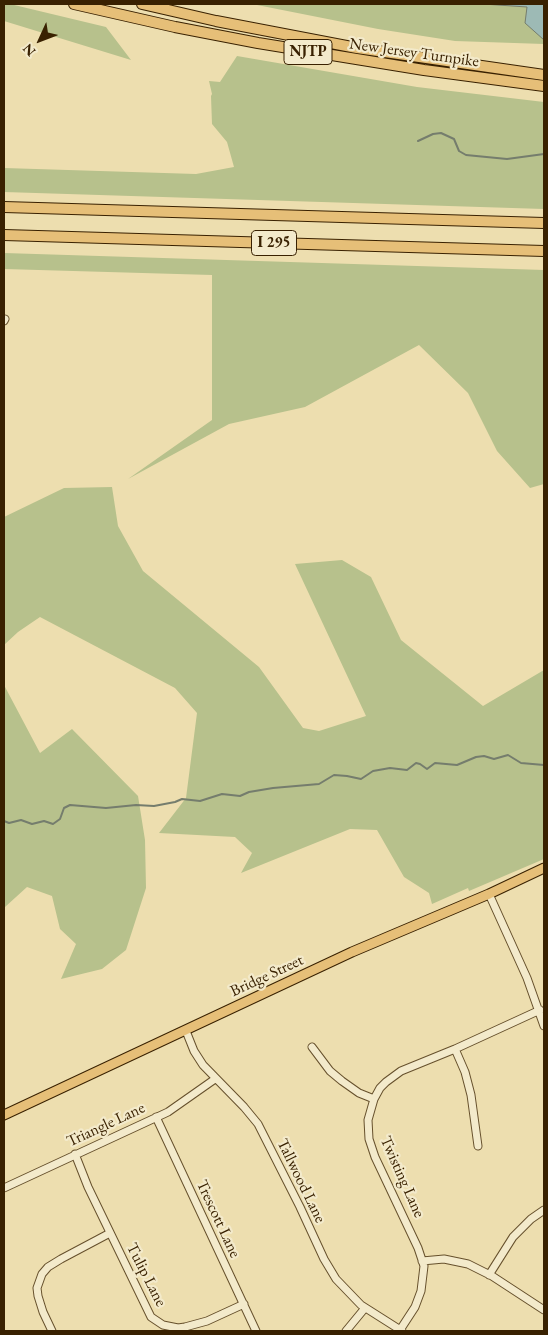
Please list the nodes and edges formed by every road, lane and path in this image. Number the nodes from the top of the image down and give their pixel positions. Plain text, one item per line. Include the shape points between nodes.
1 (74, 4) edge
2 (142, 4) edge
3 (544, 75) edge
4 (544, 86) edge
5 (4, 207) edge
6 (544, 223) edge
7 (4, 235) edge
8 (544, 251) edge
9 (544, 868) edge
10 (489, 894) junction
11 (540, 1010) junction
12 (544, 1026) edge
13 (186, 1031) junction
14 (312, 1047) dead end
15 (455, 1049) junction
16 (215, 1079) junction
17 (374, 1099) junction
18 (4, 1115) edge
19 (156, 1117) junction
20 (478, 1146) dead end
21 (75, 1154) junction
22 (4, 1188) edge
23 (544, 1210) edge
24 (110, 1233) junction
25 (422, 1261) junction
26 (489, 1275) junction
27 (244, 1304) junction
28 (364, 1308) junction
29 (544, 1310) edge
30 (52, 1331) edge
31 (256, 1331) edge
32 (346, 1331) edge
33 (401, 1331) edge

1 - 4 highway, New Jersey Turnpike / NJTP via 258,43
2 - 3 highway, New Jersey Turnpike / NJTP via 357,48
5 - 6 highway, I 295
7 - 8 highway, I 295
9 - 10 main road, Bridge Street
10 - 11 street
10 - 13 main road, Bridge Street via 360,948
11 - 12 street
11 - 15 street, Twisting Lane
13 - 16 street, Tallwood Lane via 198,1058
13 - 18 main road, Bridge Street
14 - 17 street via 342,1082
15 - 17 street, Twisting Lane via 393,1076
15 - 20 street via 471,1095
16 - 19 street, Triangle Lane via 176,1108
16 - 28 street, Tallwood Lane via 258,1124 324,1259 344,1289
17 - 25 street, Twisting Lane via 368,1120 369,1139
19 - 21 street, Triangle Lane
19 - 27 street, Trescott Lane
21 - 22 street, Triangle Lane
21 - 24 street, Tulip Lane
23 - 26 street via 513,1237
24 - 27 street, Tulip Lane via 142,1303 157,1322 185,1327
24 - 30 street via 61,1259 42,1274 38,1296
25 - 26 street via 444,1259 460,1262
25 - 33 street, Twisting Lane via 421,1291
26 - 29 street
27 - 31 street, Trescott Lane
28 - 32 street
28 - 33 street, Tallwood Lane

